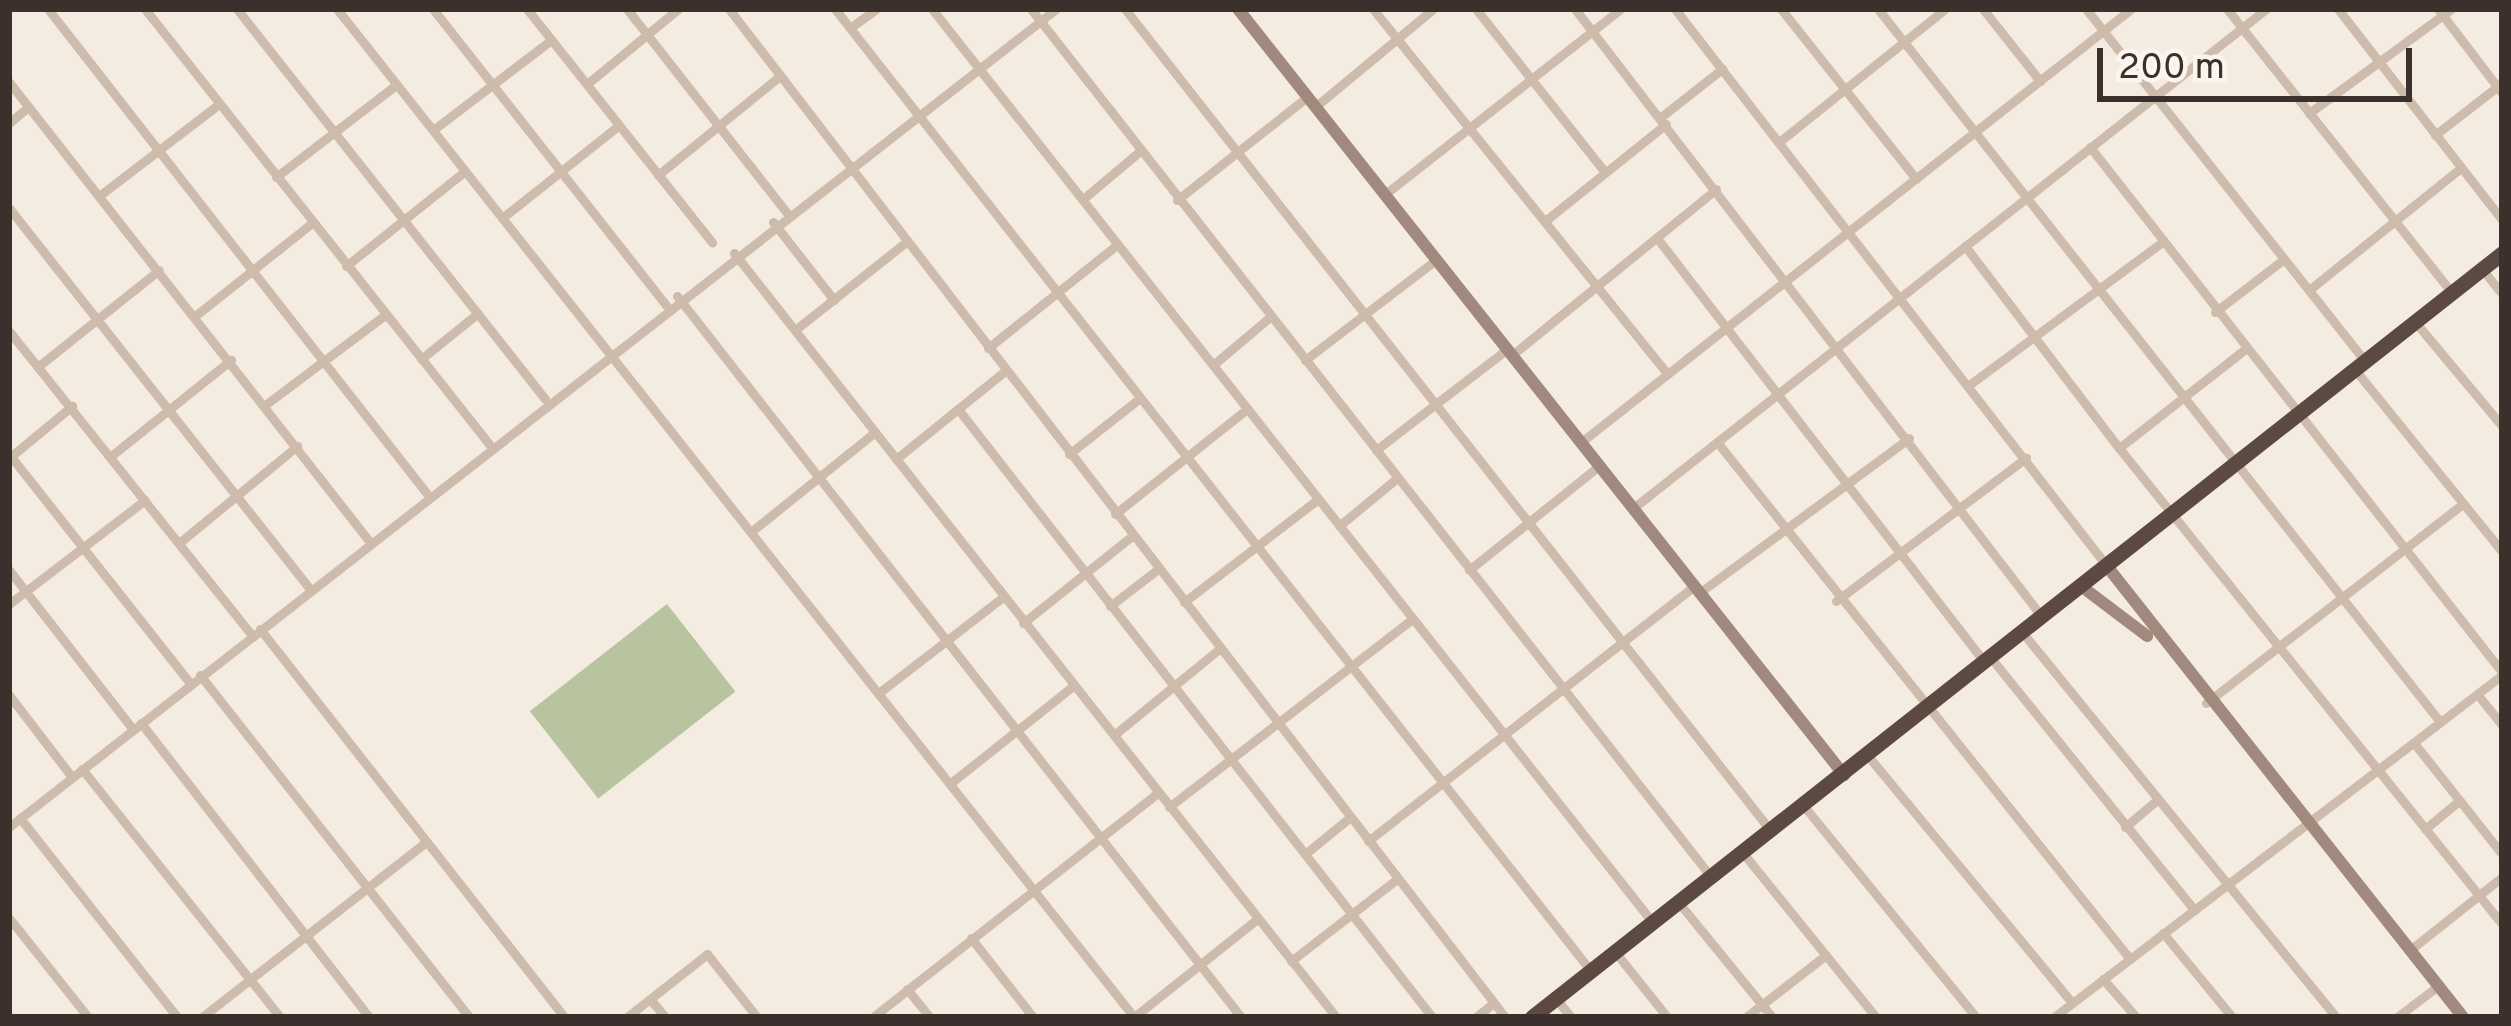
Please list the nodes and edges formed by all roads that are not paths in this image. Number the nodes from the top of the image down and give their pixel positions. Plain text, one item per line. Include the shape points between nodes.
1 (48, 9) edge
2 (161, 9) edge
3 (237, 9) edge
4 (433, 9) edge
5 (527, 9) edge
6 (627, 9) edge
7 (677, 9) edge
8 (729, 9) edge
9 (835, 9) edge
10 (876, 9) edge
11 (932, 9) edge
12 (1031, 9) edge
13 (1056, 9) edge
14 (1125, 9) edge
15 (1238, 9) edge
16 (1373, 9) edge
17 (1433, 9) edge
18 (1476, 9) edge
19 (1575, 9) edge
20 (1620, 9) edge
21 (1675, 9) edge
22 (1781, 9) edge
23 (1801, 9) edge
24 (1878, 9) edge
25 (1945, 9) edge
26 (1983, 9) edge
27 (2086, 9) edge
28 (2132, 9) edge
29 (2227, 9) edge
30 (2266, 9) edge
31 (2338, 9) edge
32 (340, 10) edge
33 (2444, 11) edge
34 (148, 13) edge
35 (1789, 19) junction
36 (1040, 21) junction
37 (850, 28) junction
38 (2242, 28) junction
39 (1592, 31) junction
40 (2104, 31) junction
41 (647, 34) junction
42 (551, 40) junction
43 (1397, 40) junction
44 (1902, 42) junction
45 (2378, 62) junction
46 (979, 68) junction
47 (1722, 69) junction
48 (780, 76) junction
49 (1531, 79) junction
50 (2040, 81) junction
51 (9, 82) edge
52 (492, 84) junction
53 (587, 84) junction
54 (396, 85) junction
55 (2500, 88) edge
56 (1844, 89) junction
57 (2155, 96) junction
58 (1311, 102) junction
59 (219, 104) junction
60 (28, 107) junction
61 (2309, 113) junction
62 (919, 114) junction
63 (1663, 120) junction
64 (9, 123) edge
65 (619, 126) junction
66 (717, 126) junction
67 (1470, 127) junction
68 (434, 130) junction
69 (1975, 132) junction
70 (334, 133) junction
71 (2435, 135) junction
72 (1778, 142) junction
73 (2090, 147) junction
74 (159, 150) junction
75 (1140, 152) junction
76 (1238, 152) junction
77 (849, 167) junction
78 (2461, 167) junction
79 (465, 171) junction
80 (1604, 171) junction
81 (560, 172) junction
82 (658, 175) junction
83 (276, 177) junction
84 (1916, 179) junction
85 (1716, 189) junction
86 (1384, 195) junction
87 (100, 196) junction
88 (2026, 198) junction
89 (1082, 199) junction
90 (1178, 200) junction
91 (9, 208) edge
92 (787, 213) junction
93 (502, 218) junction
94 (404, 220) junction
95 (2502, 220) edge
96 (1545, 221) junction
97 (313, 222) junction
98 (773, 222) junction
99 (2395, 222) junction
100 (1849, 232) junction
101 (1657, 238) junction
102 (712, 242) dead end
103 (906, 242) junction
104 (2162, 242) junction
105 (1118, 244) junction
106 (1965, 246) junction
107 (734, 253) junction
108 (2502, 253) edge
109 (2284, 259) junction
110 (1436, 260) junction
111 (346, 266) junction
112 (254, 269) junction
113 (2482, 269) junction
114 (159, 270) junction
115 (1787, 280) junction
116 (1598, 286) junction
117 (2309, 290) junction
118 (2095, 291) junction
119 (1058, 292) junction
120 (2452, 293) junction
121 (2502, 294) edge
122 (677, 296) junction
123 (1900, 297) junction
124 (834, 300) junction
125 (666, 304) junction
126 (478, 313) junction
127 (2215, 313) junction
128 (386, 314) junction
129 (1364, 314) junction
130 (195, 316) junction
131 (1270, 317) junction
132 (97, 320) junction
133 (2416, 323) junction
134 (1726, 328) junction
135 (795, 330) junction
136 (9, 331) edge
137 (2033, 336) junction
138 (1838, 346) junction
139 (988, 348) junction
140 (608, 350) junction
141 (2243, 350) junction
142 (1509, 352) junction
143 (421, 358) junction
144 (231, 360) junction
145 (1305, 360) junction
146 (325, 361) junction
147 (40, 365) junction
148 (1213, 365) junction
149 (2361, 367) junction
150 (1005, 371) junction
151 (1668, 374) junction
152 (1969, 386) junction
153 (1778, 394) junction
154 (1140, 398) junction
155 (545, 399) junction
156 (2178, 400) junction
157 (1435, 405) junction
158 (72, 406) junction
159 (265, 406) junction
160 (958, 409) junction
161 (1247, 409) junction
162 (168, 410) junction
163 (2295, 420) junction
164 (2502, 427) edge
165 (874, 433) junction
166 (1909, 438) junction
167 (1580, 442) junction
168 (1717, 442) junction
169 (489, 444) junction
170 (297, 446) junction
171 (2119, 448) junction
172 (1376, 450) junction
173 (1070, 454) junction
174 (10, 456) edge
175 (111, 456) junction
176 (1186, 457) junction
177 (2026, 458) junction
178 (896, 459) junction
179 (1599, 466) junction
180 (2234, 467) junction
181 (1397, 478) junction
182 (818, 479) junction
183 (1847, 483) junction
184 (427, 494) junction
185 (238, 496) junction
186 (1318, 499) junction
187 (145, 500) junction
188 (2462, 505) junction
189 (1632, 508) junction
190 (1960, 509) junction
191 (1115, 514) junction
192 (2170, 516) junction
193 (1528, 523) junction
194 (1339, 526) junction
195 (1784, 530) junction
196 (752, 531) junction
197 (1132, 536) junction
198 (369, 541) junction
199 (179, 543) junction
200 (83, 547) junction
201 (1257, 548) junction
202 (2402, 551) junction
203 (2502, 551) edge
204 (1902, 552) junction
205 (2107, 566) junction
206 (1158, 569) junction
207 (9, 570) edge
208 (1469, 570) junction
209 (1085, 572) junction
210 (2081, 586) junction
211 (310, 589) junction
212 (1696, 590) junction
213 (26, 592) junction
214 (1003, 597) junction
215 (2342, 598) junction
216 (1836, 601) junction
217 (1184, 602) junction
218 (9, 604) edge
219 (1110, 606) junction
220 (2042, 617) junction
221 (1412, 619) junction
222 (1023, 623) junction
223 (256, 632) junction
224 (2022, 632) junction
225 (945, 642) junction
226 (1622, 643) junction
227 (2276, 647) junction
228 (1219, 649) junction
229 (2165, 653) junction
230 (1988, 660) junction
231 (1350, 666) junction
232 (2502, 674) edge
233 (200, 675) junction
234 (190, 683) junction
235 (1073, 686) junction
236 (1172, 688) junction
237 (1563, 690) junction
238 (880, 692) junction
239 (2477, 694) junction
240 (9, 695) edge
241 (2206, 703) junction
242 (1924, 712) junction
243 (2440, 722) junction
244 (1276, 723) junction
245 (2502, 724) edge
246 (137, 726) junction
247 (1016, 733) junction
248 (1114, 735) junction
249 (1505, 737) junction
250 (2414, 743) junction
251 (1868, 756) junction
252 (1231, 759) junction
253 (82, 769) junction
254 (2378, 771) junction
255 (1844, 775) junction
256 (72, 777) junction
257 (952, 782) junction
258 (1443, 785) junction
259 (1158, 793) junction
260 (2157, 800) junction
261 (2460, 800) junction
262 (1803, 805) junction
263 (1169, 806) junction
264 (1349, 818) junction
265 (13, 821) edge
266 (2304, 826) junction
267 (2125, 827) junction
268 (2425, 829) junction
269 (1771, 831) junction
270 (1100, 839) junction
271 (426, 842) junction
272 (1368, 842) junction
273 (1305, 854) junction
274 (1743, 854) junction
275 (2502, 854) edge
276 (1712, 878) junction
277 (2502, 878) edge
278 (1396, 879) junction
279 (2227, 885) junction
280 (1035, 887) junction
281 (366, 889) junction
282 (2479, 896) junction
283 (1679, 903) junction
284 (2194, 910) junction
285 (1352, 914) junction
286 (9, 917) edge
287 (1257, 919) junction
288 (1654, 924) junction
289 (2502, 924) edge
290 (2163, 933) junction
291 (304, 937) junction
292 (971, 938) junction
293 (2410, 950) junction
294 (1616, 953) junction
295 (1826, 956) junction
296 (2130, 958) junction
297 (1292, 961) junction
298 (1201, 964) junction
299 (1591, 971) junction
300 (2104, 979) junction
301 (250, 980) junction
302 (2438, 986) junction
303 (908, 989) junction
304 (650, 999) junction
305 (1556, 999) junction
306 (1493, 1003) junction
307 (2072, 1003) junction
308 (1762, 1005) junction
309 (172, 1015) edge
310 (88, 1017) edge
311 (202, 1017) edge
312 (279, 1017) edge
313 (369, 1017) edge
314 (469, 1017) edge
315 (564, 1017) edge
316 (627, 1017) edge
317 (664, 1017) edge
318 (757, 1017) edge
319 (873, 1017) edge
320 (930, 1017) edge
321 (1033, 1017) edge
322 (1134, 1017) edge
323 (1241, 1017) edge
324 (1336, 1017) edge
325 (1432, 1017) edge
326 (1476, 1017) edge
327 (1505, 1017) edge
328 (1532, 1017) edge
329 (1570, 1017) edge
330 (1667, 1017) edge
331 (1747, 1017) edge
332 (1772, 1017) edge
333 (1876, 1017) edge
334 (1976, 1017) edge
335 (2054, 1017) edge
336 (2136, 1017) edge
337 (2232, 1017) edge
338 (2336, 1017) edge
339 (2397, 1017) edge
340 (2463, 1017) edge

1 - 74 street
2 - 34 street
3 - 70 street
4 - 52 street
5 - 42 street
6 - 41 street
7 - 41 street
8 - 48 street
9 - 37 street
10 - 37 street
11 - 46 street
12 - 36 street
13 - 36 street
14 - 76 street
15 - 58 street
16 - 43 street
17 - 43 street
18 - 49 street
19 - 39 street
20 - 39 street
21 - 47 street
22 - 35 street
23 - 35 street
24 - 44 street
25 - 44 street
26 - 50 street
27 - 40 street
28 - 40 street
29 - 38 street
30 - 38 street
31 - 45 street
32 - 54 street
33 - 45 street
33 - 55 street
34 - 59 street
35 - 56 street
36 - 46 street
36 - 75 street
37 - 62 street
38 - 57 street
38 - 61 street
39 - 49 street
39 - 63 street
40 - 50 street
40 - 57 street
41 - 53 street
41 - 66 street
42 - 52 street
42 - 53 street
43 - 58 street
43 - 67 street
44 - 56 street
44 - 69 street
45 - 61 street
45 - 71 street
46 - 62 street
46 - 89 street
47 - 63 street
47 - 72 street
48 - 66 street
48 - 77 street
49 - 67 street
49 - 80 street
50 - 69 street
51 - 60 street
52 - 68 street
52 - 81 street
53 - 65 street
54 - 68 street
54 - 70 street
55 - 71 street
56 - 72 street
56 - 84 street
57 - 73 street
57 - 109 street
58 - 76 street
58 - 86 street
59 - 74 street
59 - 83 street
60 - 64 street
60 - 87 street
61 - 99 street
62 - 77 street
62 - 119 street
63 - 80 street
63 - 85 street
65 - 81 street
65 - 82 street
66 - 82 street
66 - 92 street
67 - 86 street
67 - 96 street
68 - 79 street
69 - 84 street
69 - 88 street
70 - 83 street
70 - 94 street
71 - 78 street
72 - 100 street
73 - 88 street
73 - 104 street
74 - 87 street
74 - 112 street
75 - 89 street
75 - 90 street
76 - 90 street
76 - 129 street
77 - 92 street
77 - 103 street
78 - 95 street
78 - 99 street
79 - 93 street
79 - 94 street
80 - 96 street
81 - 93 street
81 - 125 street
82 - 102 street
83 - 97 street
84 - 100 street
85 - 101 street
85 - 115 street
86 - 110 street
87 - 114 street
88 - 106 street
88 - 118 street
89 - 105 street
90 - 131 street
91 - 132 street
92 - 98 street
93 - 140 street
94 - 111 street
94 - 126 street
96 - 116 street
97 - 111 street
97 - 112 street
98 - 107 street
98 - 124 street
99 - 117 street
99 - 120 street
100 - 115 street
100 - 123 street
101 - 116 street
101 - 134 street
103 - 124 street
103 - 139 street
104 - 118 street
104 - 127 street
105 - 119 street
105 - 148 street
106 - 123 street
106 - 137 street
107 - 122 street
107 - 135 street
108 - 113 highway
109 - 117 street
109 - 127 street
110 - 129 street
110 - 142 street
111 - 128 street
112 - 130 street
112 - 146 street
113 - 120 highway
113 - 121 street
114 - 130 street
114 - 132 street
115 - 134 street
115 - 138 street
116 - 142 street
116 - 151 street
117 - 149 street
118 - 137 street
118 - 156 street
119 - 139 street
119 - 154 street
120 - 133 highway
122 - 125 street
122 - 182 street
123 - 138 street
123 - 152 street
124 - 135 street
125 - 140 street
126 - 143 street
126 - 155 street
127 - 141 street
128 - 143 street
128 - 146 street
129 - 145 street
129 - 157 street
130 - 144 street
131 - 145 street
131 - 148 street
132 - 147 street
132 - 162 street
133 - 149 highway
133 - 164 street
134 - 151 street
134 - 153 street
135 - 165 street
136 - 147 street
137 - 152 street
137 - 171 street
138 - 153 street
138 - 166 street
139 - 150 street
140 - 155 street
140 - 196 street
141 - 156 street
141 - 163 street
142 - 157 street
142 - 167 street
143 - 169 street
144 - 159 street
144 - 162 street
145 - 172 street
146 - 159 street
146 - 184 street
147 - 158 street
148 - 161 street
149 - 163 highway
149 - 188 street
150 - 160 street
150 - 173 street
151 - 167 street
152 - 177 street
153 - 168 street
153 - 183 street
154 - 173 street
154 - 176 street
155 - 169 street
156 - 171 street
156 - 180 street
157 - 172 street
157 - 193 street
158 - 174 street
158 - 175 street
159 - 170 street
160 - 178 street
160 - 209 street
161 - 176 street
161 - 186 street
162 - 175 street
162 - 185 street
163 - 180 highway
163 - 202 street
165 - 178 street
165 - 182 street
166 - 183 street
166 - 190 street
167 - 179 street
168 - 189 street
168 - 195 street
169 - 184 street
170 - 185 street
170 - 198 street
171 - 192 street
172 - 181 street
173 - 191 street
174 - 200 street
175 - 187 street
176 - 191 street
176 - 201 street
177 - 190 street
177 - 205 street
178 - 214 street
179 - 189 street
179 - 193 street
180 - 192 highway
180 - 215 street
181 - 194 street
181 - 208 street
182 - 196 street
182 - 225 street
183 - 195 street
183 - 204 street
184 - 198 street
185 - 199 street
185 - 211 street
186 - 194 street
186 - 201 street
187 - 199 street
187 - 200 street
188 - 202 street
188 - 203 street
189 - 212 street
190 - 204 street
190 - 220 street
191 - 197 street
192 - 205 highway
192 - 227 street
193 - 208 street
193 - 226 street
194 - 221 street
195 - 212 street
195 - 216 street
196 - 238 street
197 - 206 street
197 - 209 street
198 - 211 street
199 - 223 street
200 - 213 street
200 - 234 street
201 - 217 street
201 - 231 street
202 - 215 street
202 - 232 street
204 - 216 street
204 - 230 street
205 - 210 highway
205 - 229 street
206 - 217 street
206 - 219 street
207 - 213 street
208 - 237 street
209 - 219 street
209 - 222 street
210 - 220 highway
210 - 229 street
211 - 223 street
212 - 226 street
212 - 255 street
213 - 218 street
213 - 246 street
214 - 222 street
214 - 225 street
215 - 227 street
215 - 243 street
216 - 242 street
217 - 228 street
219 - 236 street
220 - 224 highway
221 - 231 street
221 - 249 street
222 - 235 street
223 - 233 street
223 - 271 street
224 - 230 highway
224 - 260 street
225 - 238 street
225 - 247 street
226 - 237 street
226 - 269 street
227 - 241 street
227 - 254 street
228 - 236 street
228 - 244 street
229 - 241 street
230 - 242 highway
230 - 267 street
231 - 244 street
231 - 258 street
232 - 239 street
233 - 234 street
233 - 281 street
234 - 246 street
235 - 247 street
235 - 248 street
236 - 248 street
236 - 252 street
237 - 249 street
237 - 276 street
238 - 257 street
239 - 243 street
239 - 245 street
240 - 256 street
241 - 266 street
242 - 251 highway
242 - 296 street
243 - 250 street
244 - 252 street
244 - 264 street
246 - 253 street
246 - 291 street
247 - 257 street
247 - 270 street
248 - 259 street
249 - 258 street
249 - 288 street
250 - 254 street
250 - 261 street
251 - 255 highway
251 - 307 street
252 - 263 street
252 - 273 street
253 - 256 street
253 - 301 street
254 - 266 street
254 - 268 street
255 - 262 highway
256 - 265 street
257 - 280 street
258 - 272 street
258 - 299 street
259 - 263 street
259 - 270 street
260 - 267 street
260 - 279 street
261 - 268 street
261 - 275 street
262 - 269 highway
262 - 334 street
263 - 287 street
264 - 272 street
264 - 273 street
265 - 309 street
266 - 279 street
266 - 293 street
267 - 284 street
268 - 282 street
269 - 274 highway
270 - 280 street
270 - 298 street
271 - 281 street
271 - 315 street
272 - 278 street
273 - 285 street
274 - 276 highway
274 - 295 street
276 - 283 highway
277 - 282 street
278 - 285 street
278 - 306 street
279 - 284 street
279 - 338 street
280 - 292 street
280 - 322 street
281 - 291 street
281 - 314 street
282 - 289 street
282 - 293 street
283 - 288 highway
283 - 308 street
284 - 290 street
285 - 297 street
285 - 325 street
286 - 310 street
287 - 297 street
287 - 298 street
288 - 294 highway
290 - 296 street
290 - 337 street
291 - 301 street
291 - 313 street
292 - 303 street
292 - 321 street
293 - 302 street
294 - 299 highway
294 - 330 street
295 - 308 street
295 - 333 street
296 - 300 street
297 - 324 street
298 - 322 street
298 - 323 street
299 - 305 highway
300 - 307 street
300 - 336 street
301 - 311 street
301 - 312 street
302 - 339 street
302 - 340 street
303 - 319 street
303 - 320 street
304 - 316 street
304 - 317 street
304 - 318 street via 707,954
305 - 328 highway
305 - 329 street
306 - 326 street
306 - 327 street
307 - 335 street
308 - 331 street
308 - 332 street

